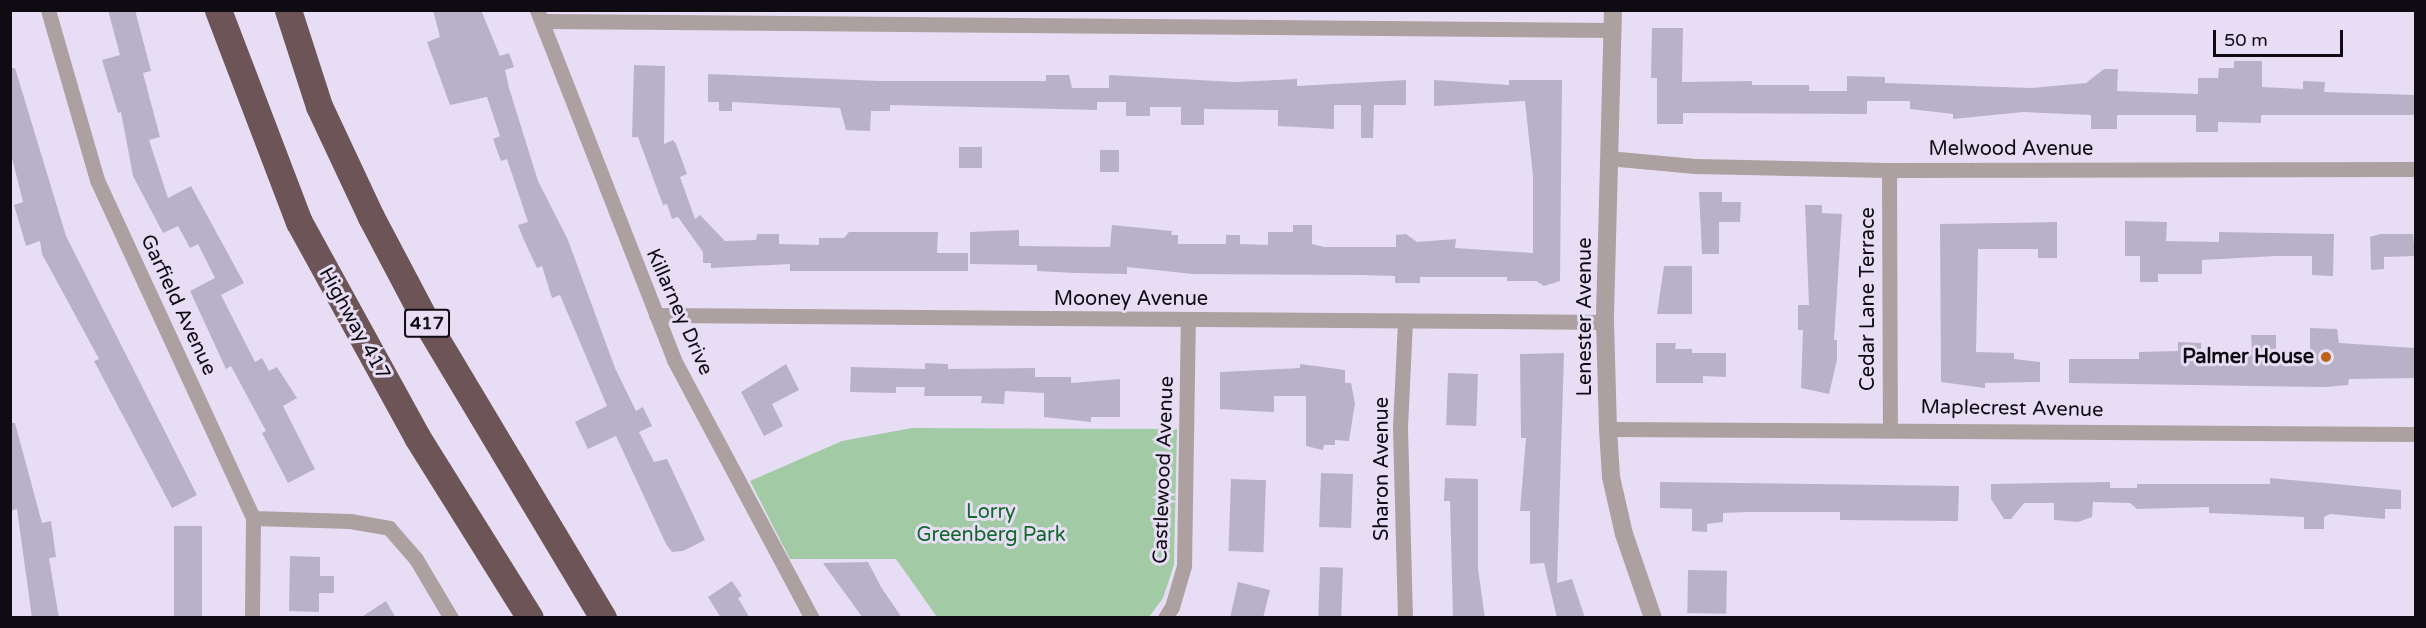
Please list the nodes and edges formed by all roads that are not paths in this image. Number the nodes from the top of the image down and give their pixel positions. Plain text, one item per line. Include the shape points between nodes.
1 (48, 10) edge
2 (218, 10) edge
3 (288, 10) edge
4 (1613, 10) edge
5 (540, 16) edge
6 (1613, 30) junction
7 (1608, 158) junction
8 (2415, 169) edge
9 (1889, 170) junction
10 (656, 315) junction
11 (1188, 320) junction
12 (1405, 321) junction
13 (1605, 322) junction
14 (1890, 428) junction
15 (1608, 429) junction
16 (2415, 434) edge
17 (253, 518) junction
18 (252, 618) edge
19 (451, 618) edge
20 (530, 618) edge
21 (603, 618) edge
22 (813, 618) edge
23 (1165, 618) edge
24 (1405, 618) edge
25 (1653, 618) edge

1 - 17 street, Garfield Avenue via 97,180
2 - 20 highway, Highway 417 via 299,222 417,437
3 - 21 highway, 417 via 319,106 371,217 429,327
4 - 6 street, Lenester Avenue
5 - 6 street
5 - 10 street, Killarney Drive
6 - 7 street, Lenester Avenue
7 - 9 street, Melwood Avenue via 1695,166
7 - 13 street, Lenester Avenue
8 - 9 street, Melwood Avenue
9 - 14 street, Cedar Lane Terrace
10 - 11 street, Mooney Avenue
10 - 22 street, Killarney Drive via 674,360
11 - 12 street, Mooney Avenue
11 - 23 street, Castlewood Avenue via 1184,566 1172,608
12 - 13 street, Mooney Avenue
12 - 24 street, Sharon Avenue via 1400,426
13 - 15 street, Lenester Avenue
14 - 15 street, Maplecrest Avenue
14 - 16 street, Maplecrest Avenue
15 - 25 street, Lenester Avenue via 1611,477 1624,534
17 - 18 street, Garfield Avenue
17 - 19 street via 350,520 389,528 416,559

